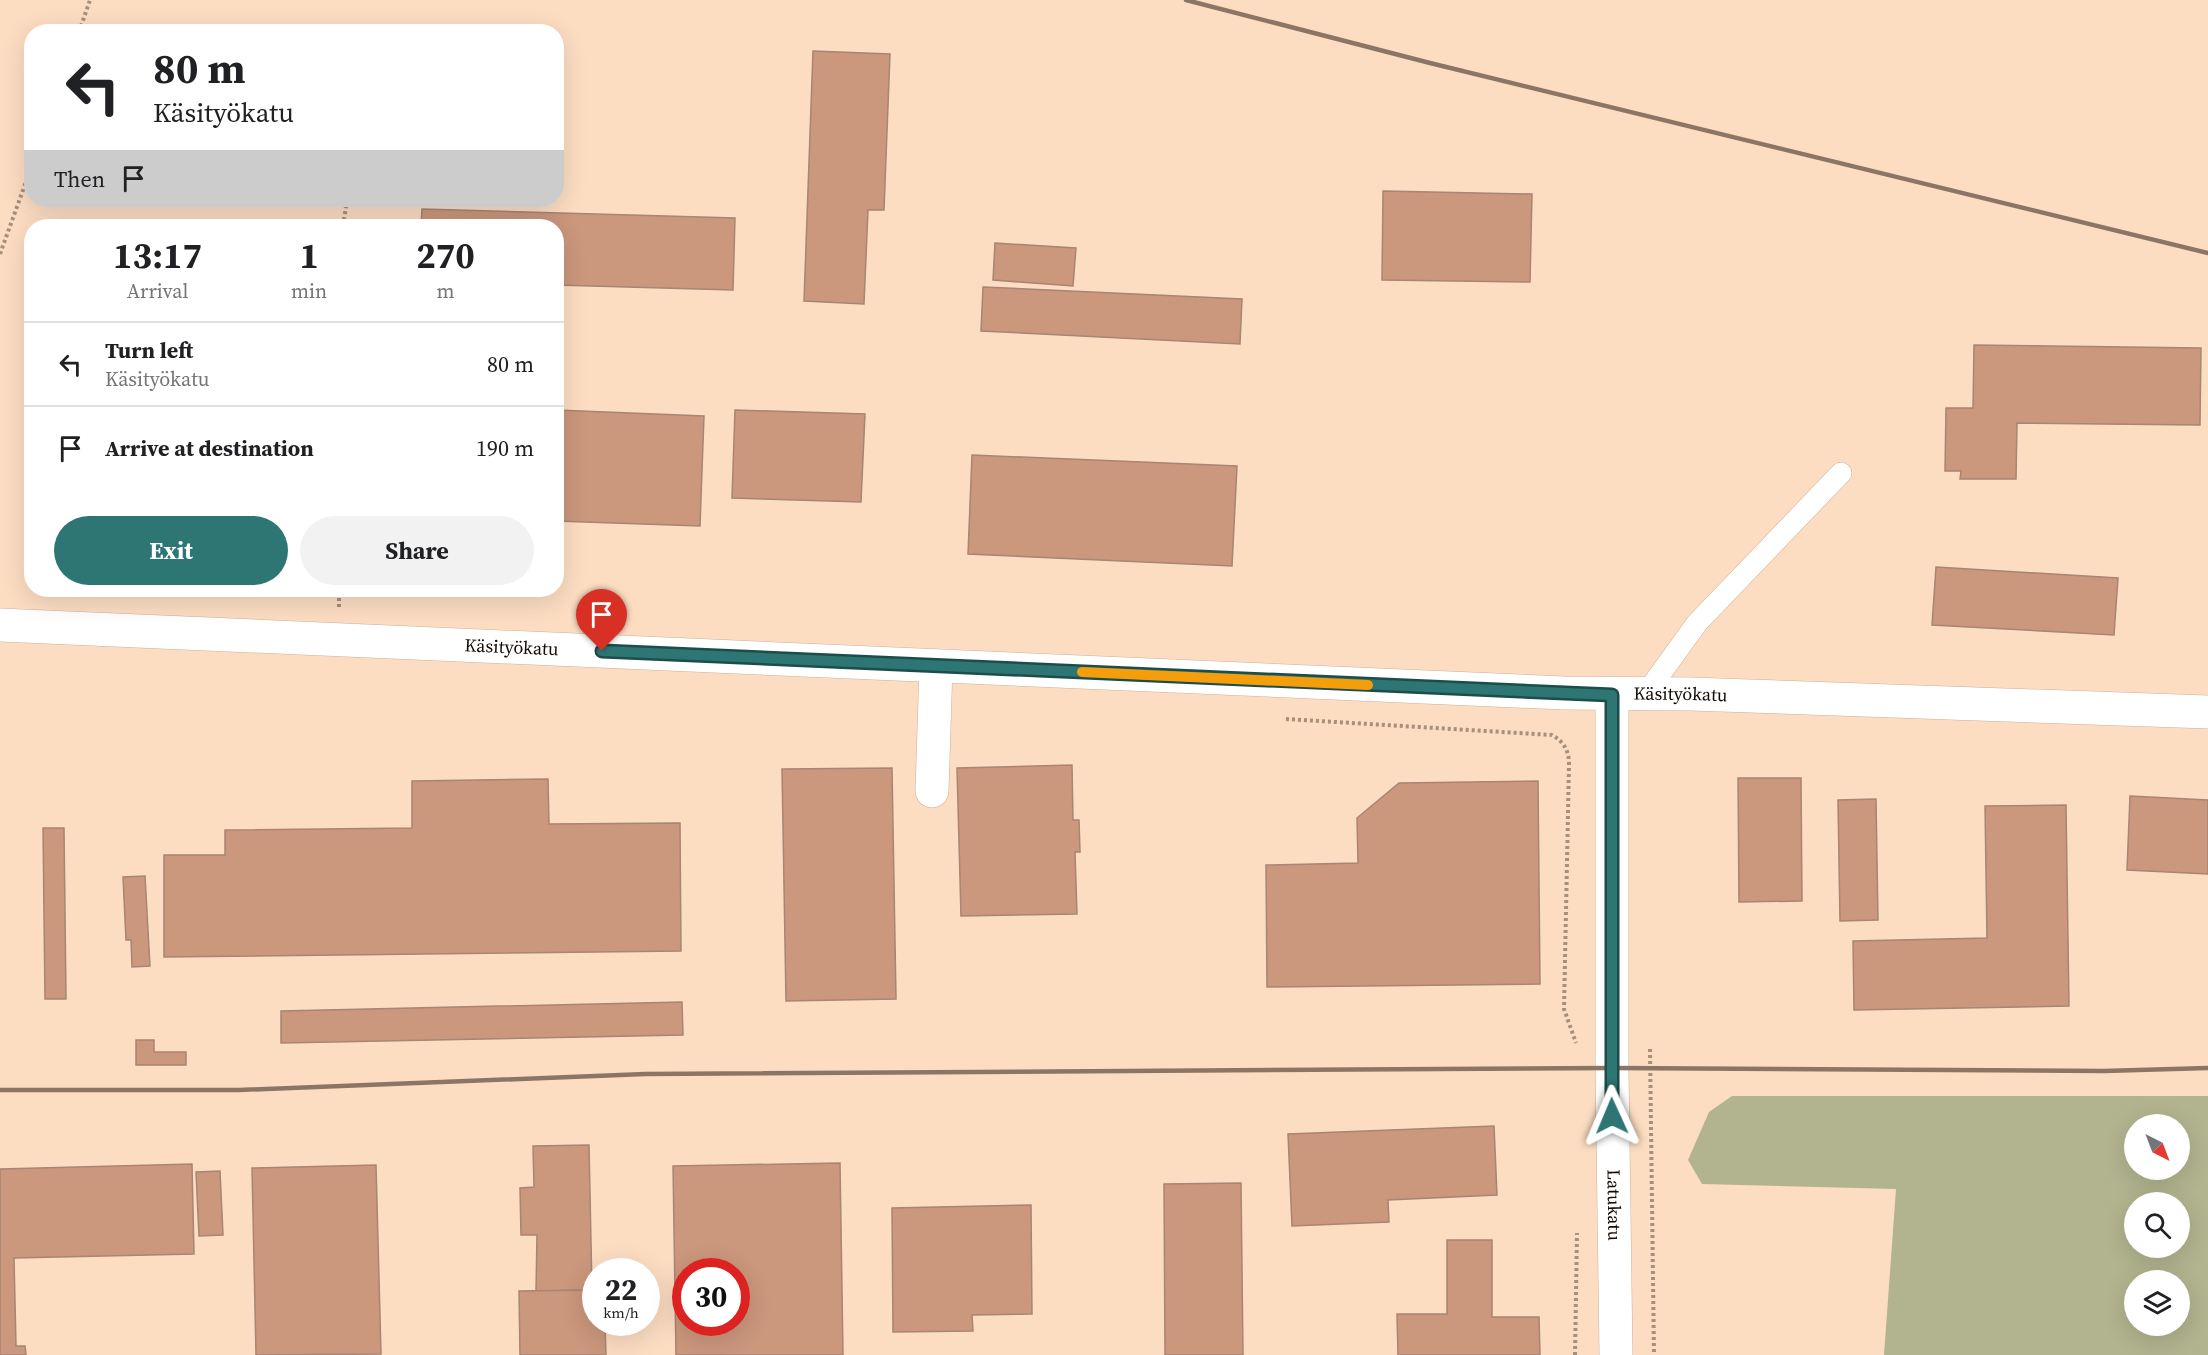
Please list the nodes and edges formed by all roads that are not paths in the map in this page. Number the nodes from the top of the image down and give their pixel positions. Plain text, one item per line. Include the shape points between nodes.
1 (1841, 473) dead end
2 (0, 625) edge
3 (936, 666) junction
4 (1645, 694) junction
5 (1612, 695) junction
6 (2208, 712) edge
7 (932, 791) dead end
8 (1617, 1355) edge

1 - 4 lane via 1697,623
2 - 3 street, Käsityökatu
3 - 5 street, Käsityökatu
3 - 7 street
4 - 5 street, Käsityökatu
4 - 6 street, Käsityökatu
5 - 8 street, Latukatu via 1611,1068

